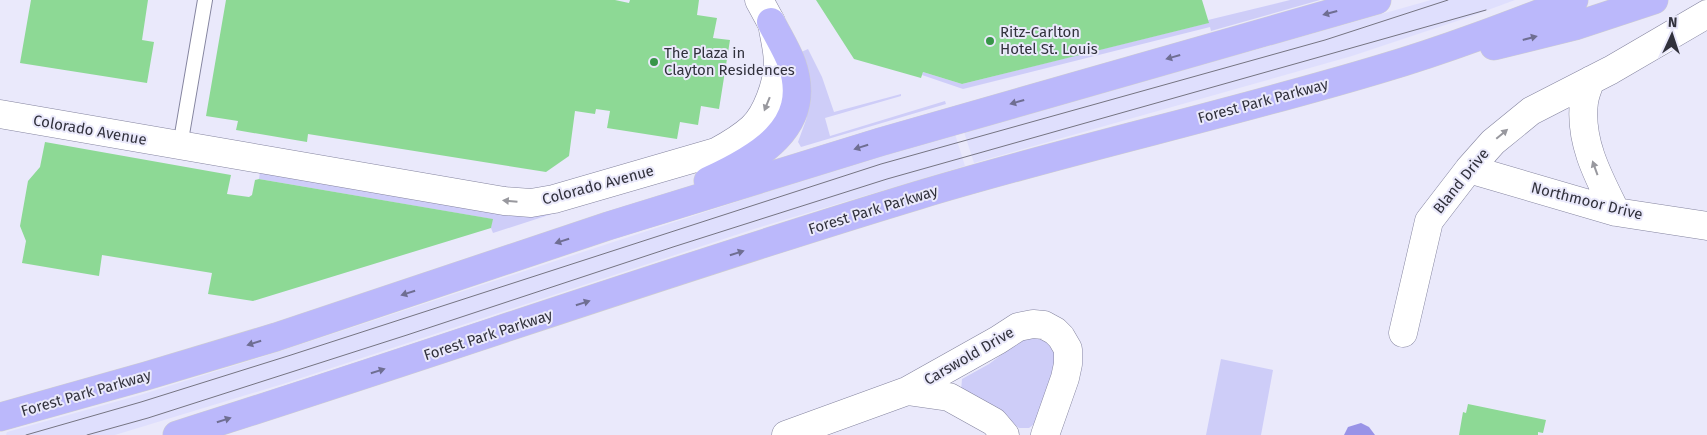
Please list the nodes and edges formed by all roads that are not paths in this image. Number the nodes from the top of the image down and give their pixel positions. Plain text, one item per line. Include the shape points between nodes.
1 (205, 0) edge
2 (1377, 0) edge
3 (1574, 0) edge
4 (1654, 0) edge
5 (765, 11) edge
6 (1707, 14) edge
7 (1380, 69) junction
8 (1590, 80) junction
9 (0, 114) edge
10 (180, 146) junction
11 (1469, 169) junction
12 (1616, 212) junction
13 (608, 226) junction
14 (1707, 226) edge
15 (1403, 333) dead end
16 (907, 391) junction
17 (3, 416) edge
18 (177, 435) edge
19 (786, 435) edge
20 (1005, 435) edge
21 (1046, 435) edge

1 - 10 lane
2 -> 13 highway, Forest Park Parkway via 880,142
3 - 7 highway, Forest Park Parkway
7 -> 4 highway via 1511,43
5 -> 10 street, Colorado Avenue via 777,46 778,64 765,110 753,127 716,152 554,199 531,203 504,201
5 - 13 highway via 792,64 797,92 792,116 780,136 729,172
6 - 8 street, Bland Drive
18 -> 7 highway, Forest Park Parkway via 921,194
11 -> 8 street, Bland Drive via 1493,142 1530,110
12 -> 8 street via 1595,170 1584,130 1584,102
9 - 10 street, Colorado Avenue
11 - 12 street, Northmoor Drive
11 - 15 street, Bland Drive via 1428,221
12 - 14 street, Northmoor Drive
13 -> 17 highway, Forest Park Parkway via 276,336
16 - 19 street, Carswold Drive
16 - 20 street, Carswold Drive via 948,397 994,422
16 - 21 street, Carswold Drive via 1018,327 1044,325 1055,331 1068,348 1065,378

